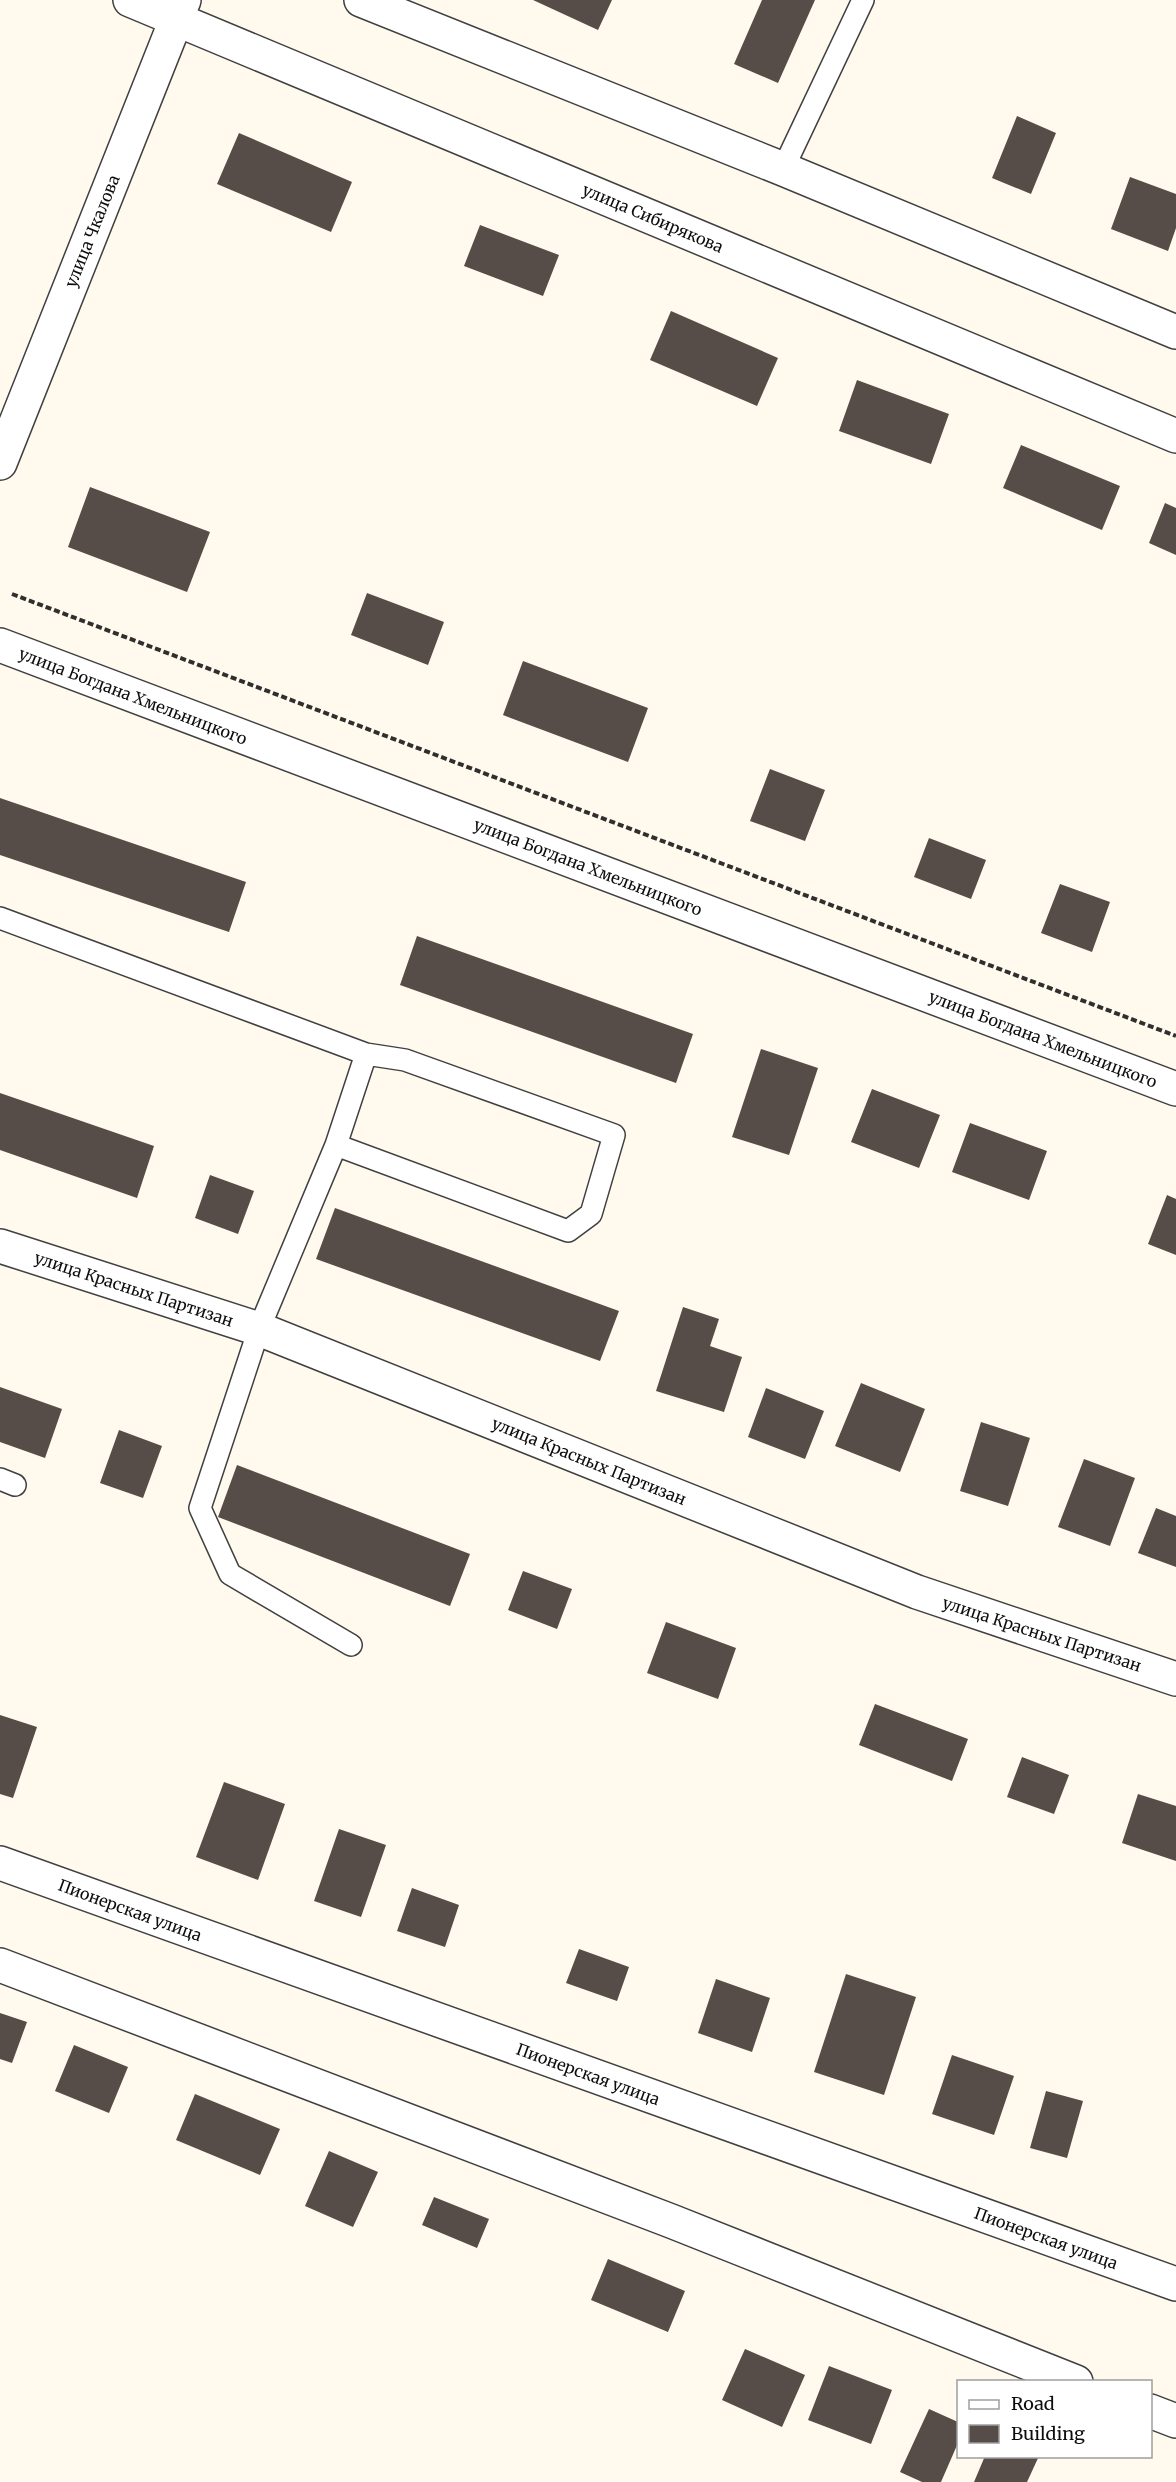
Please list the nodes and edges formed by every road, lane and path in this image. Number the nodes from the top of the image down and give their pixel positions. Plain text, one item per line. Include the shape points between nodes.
1 (130, 0) edge
2 (361, 0) edge
3 (863, 0) edge
4 (180, 10) edge
5 (783, 169) junction
6 (1176, 332) edge
7 (1176, 436) edge
8 (0, 463) edge
9 (12, 594) dead end
10 (0, 645) edge
11 (0, 918) edge
12 (1176, 1036) edge
13 (366, 1054) junction
14 (1176, 1089) edge
15 (336, 1145) junction
16 (0, 1246) edge
17 (259, 1329) junction
18 (351, 1645) dead end
19 (1176, 1679) edge
20 (0, 1863) edge
21 (0, 1965) edge
22 (1176, 2284) edge
23 (1071, 2380) edge
24 (1152, 2412) edge
25 (1176, 2421) edge

1 - 4 street, улица Сибирякова
2 - 5 street
3 - 5 lane
4 - 7 street, улица Сибирякова
4 - 8 street, улица Чкалова
5 - 6 street
9 - 12 path
10 - 14 street, улица Богдана Хмельницкого
11 - 13 lane
13 - 15 lane
13 - 15 lane via 405,1060 614,1135 591,1214 568,1231
15 - 17 lane
16 - 17 street, улица Красных Партизан
17 - 18 lane via 200,1508 230,1574
17 - 19 street, улица Красных Партизан via 917,1592
20 - 22 street, Пионерская улица
21 - 23 street via 638,2208
24 - 25 street

